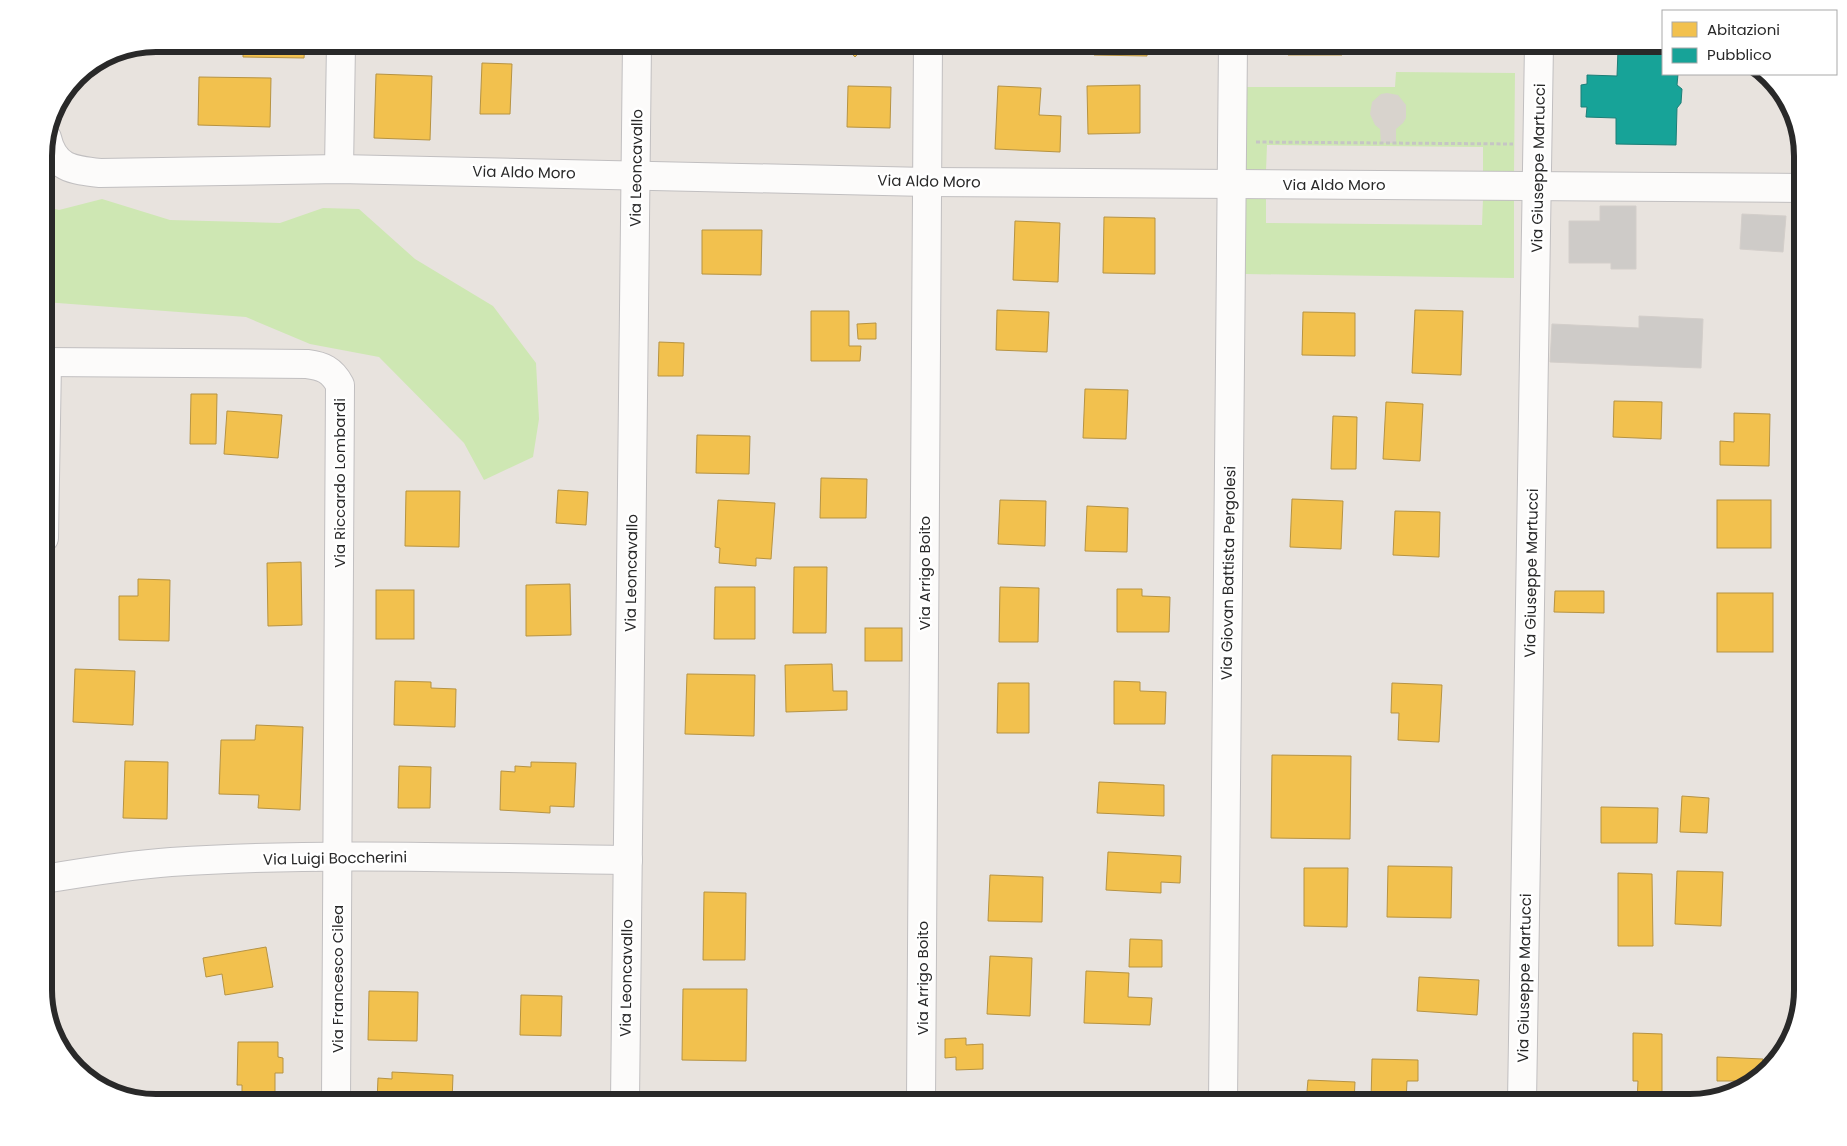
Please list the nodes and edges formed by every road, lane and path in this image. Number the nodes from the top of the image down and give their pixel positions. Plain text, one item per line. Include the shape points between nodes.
1 (928, 52) edge
2 (1233, 52) edge
3 (1539, 52) edge
4 (340, 53) edge
5 (637, 53) edge
6 (1232, 142) junction
7 (1538, 144) junction
8 (53, 151) edge
9 (338, 169) junction
10 (636, 175) junction
11 (927, 182) junction
12 (1232, 183) junction
13 (1538, 186) junction
14 (1794, 188) edge
15 (53, 362) edge
16 (337, 856) junction
17 (628, 860) junction
18 (53, 878) edge
19 (336, 1094) edge
20 (625, 1094) edge
21 (921, 1094) edge
22 (1223, 1094) edge
23 (1522, 1094) edge

1 - 11 street, Via Arrigo Boito
2 - 6 street, Via Giovan Battista Pergolesi
3 - 7 street, Via Giuseppe Martucci
4 - 9 street
5 - 10 street, Via Leoncavallo
6 - 7 path
6 - 12 street, Via Giovan Battista Pergolesi
7 - 13 street, Via Giuseppe Martucci
8 - 9 street, Via Aldo Moro via 74,169 100,173
9 - 10 street, Via Aldo Moro
10 - 11 street, Via Aldo Moro
10 - 17 street, Via Leoncavallo
11 - 12 street, Via Aldo Moro
11 - 21 street, Via Arrigo Boito
12 - 13 street, Via Aldo Moro
12 - 22 street, Via Giovan Battista Pergolesi
13 - 14 street, Via Aldo Moro
13 - 23 street, Via Giuseppe Martucci
15 - 16 street, Via Riccardo Lombardi via 307,364 319,366 336,376 340,385
16 - 17 street, Via Luigi Boccherini
16 - 18 street, Via Luigi Boccherini via 171,862
16 - 19 street, Via Francesco Cilea
17 - 20 street, Via Leoncavallo

